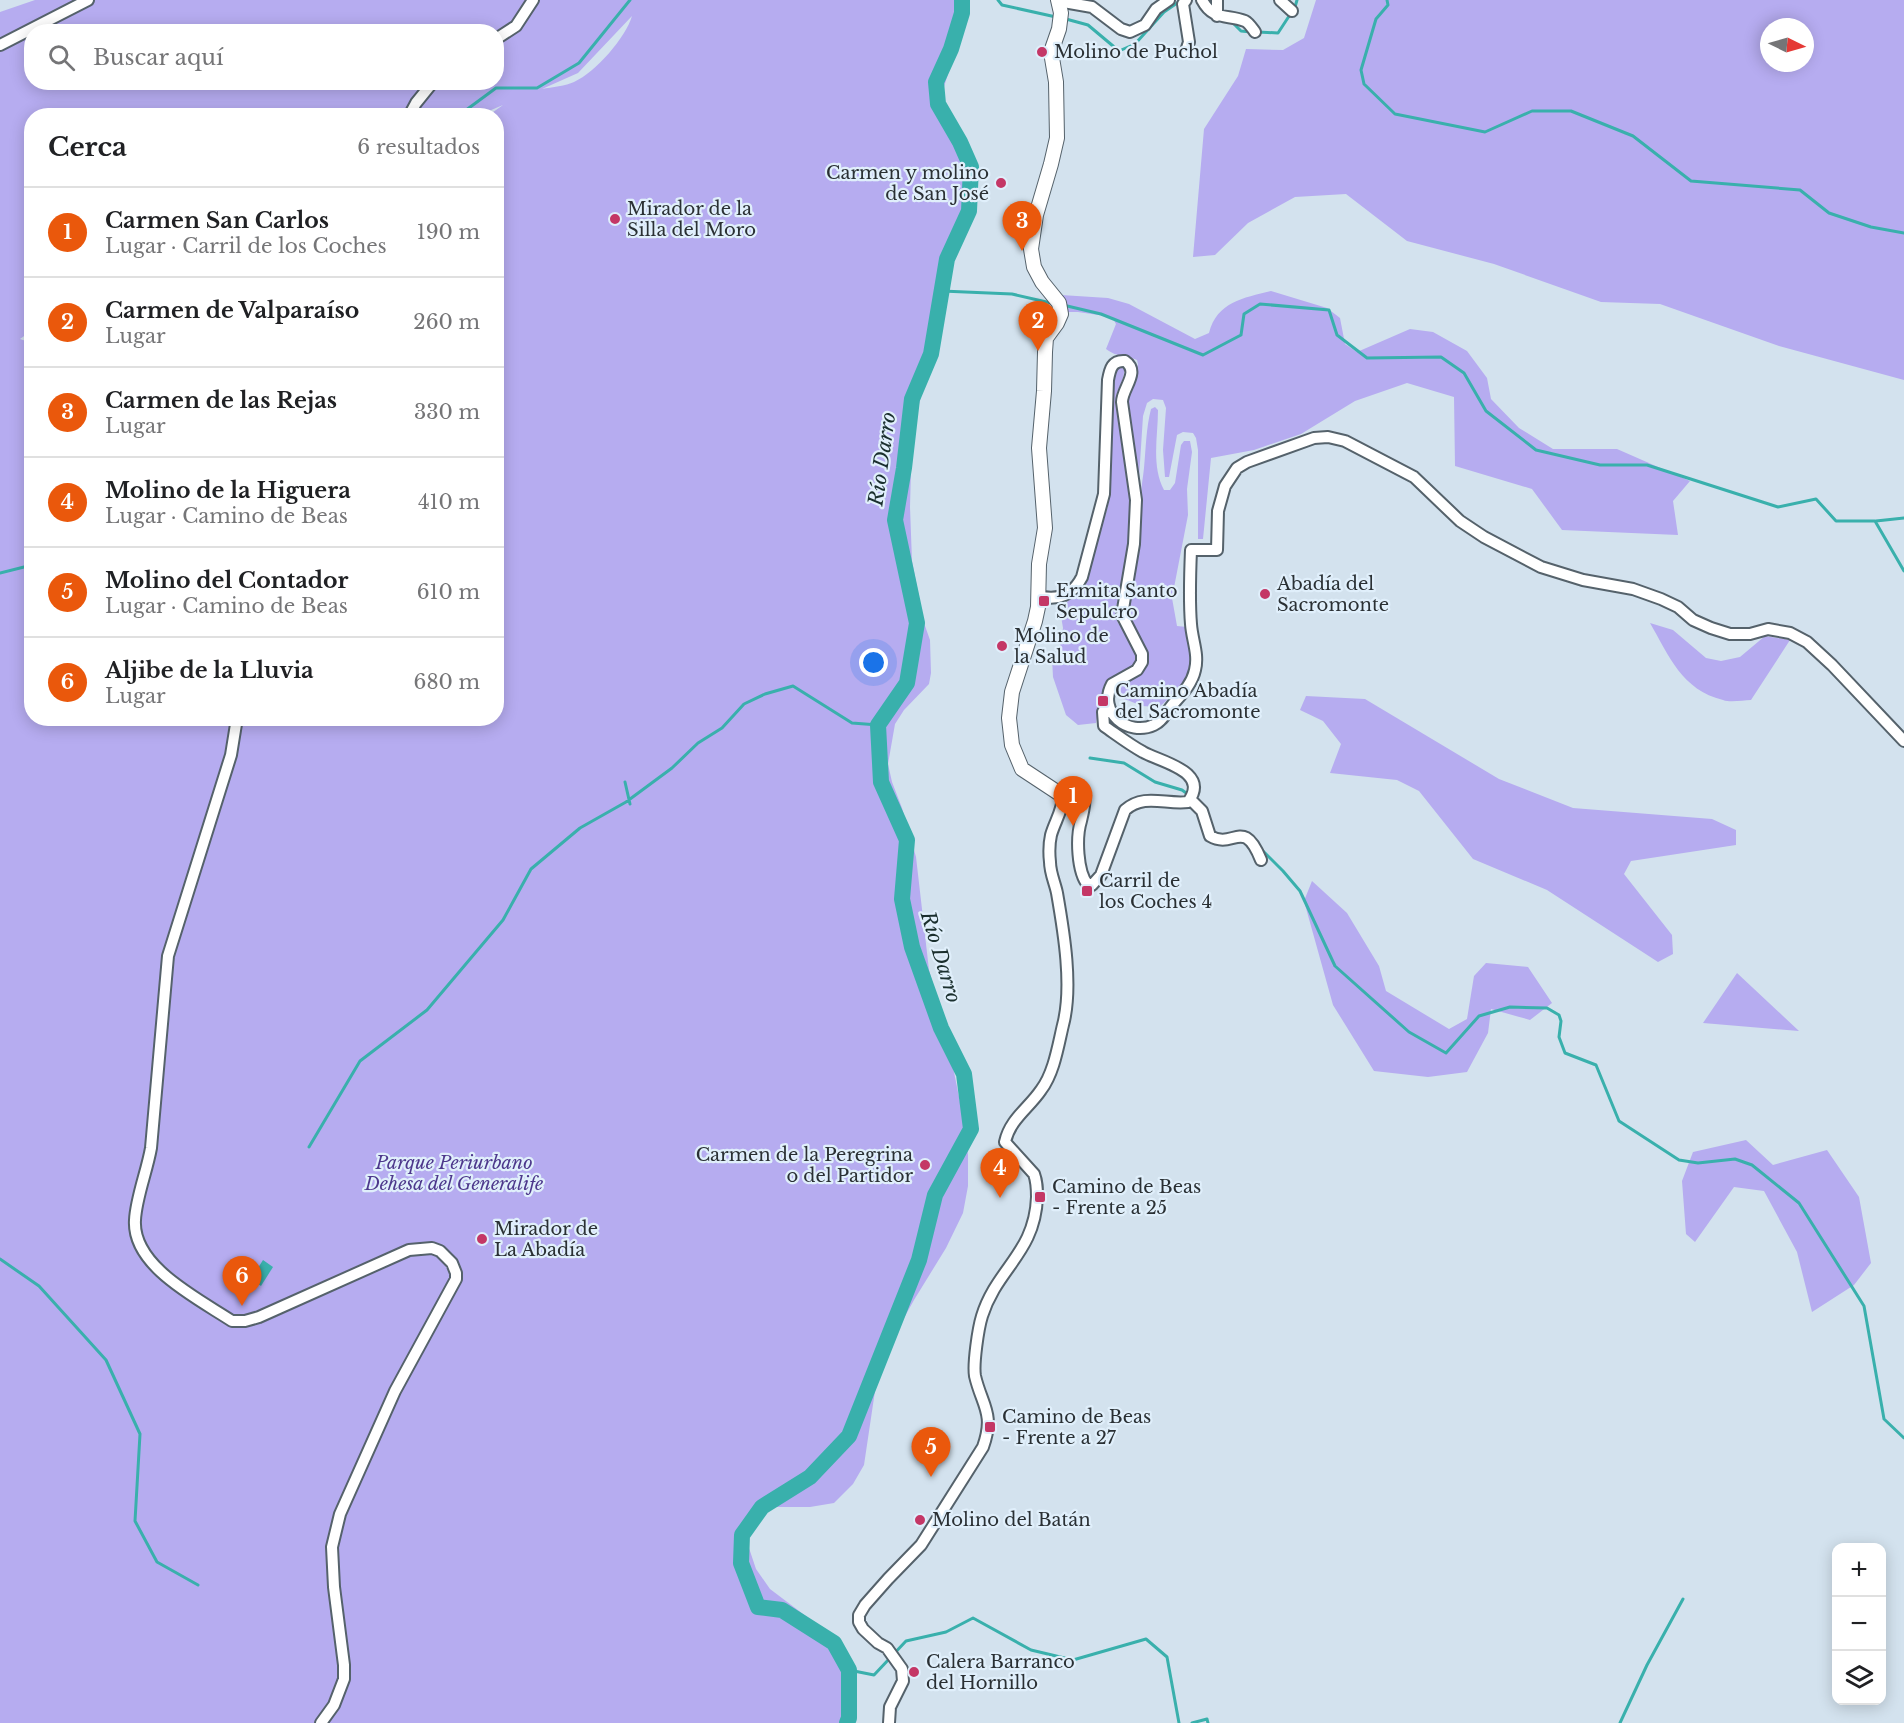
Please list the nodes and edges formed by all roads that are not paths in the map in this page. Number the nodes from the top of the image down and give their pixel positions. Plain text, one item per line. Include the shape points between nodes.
1 (88, 0) edge
2 (533, 0) edge
3 (1168, 0) edge
4 (1186, 0) edge
5 (1202, 0) edge
6 (1217, 0) edge
7 (1280, 0) edge
8 (1059, 4) edge
9 (1292, 10) dead end
10 (1217, 15) junction
11 (39, 24) edge
12 (24, 32) edge
13 (1255, 32) dead end
14 (504, 34) edge
15 (0, 45) edge
16 (1186, 51) dead end
17 (426, 90) edge
18 (413, 108) edge
19 (1038, 596) junction
20 (1108, 704) junction
21 (236, 726) edge
22 (1904, 741) edge
23 (1063, 796) junction
24 (1191, 800) junction
25 (1261, 860) dead end
26 (321, 1723) edge
27 (889, 1723) edge

1 - 11 street
2 - 14 street via 516,26
3 - 8 street via 1145,25 1130,32 1092,7
4 - 16 street
5 - 10 street
6 - 10 street
7 - 9 street
8 - 19 street via 1059,29 1051,52 1057,138 1034,223 1031,249 1034,267 1060,308 1046,338 1039,441 1045,528
10 - 13 street via 1246,22
12 - 15 street
17 - 18 street
19 - 20 street via 1064,596 1077,587 1082,577 1103,502 1107,380 1113,364 1125,361 1131,373 1122,402 1136,511 1134,550 1122,615 1141,649 1142,662 1137,670 1112,684
19 - 23 street via 1035,621 1012,692 1012,745 1022,769
20 - 22 street via 1119,721 1145,728 1159,722 1183,694 1196,664 1191,626 1191,550 1216,550 1218,511 1225,486 1237,468 1247,462 1314,438 1328,437 1345,441 1414,477 1460,521 1541,567 1633,589 1730,634 1768,629 1790,633 1833,665
20 - 24 street via 1102,712 1104,726 1143,753 1185,771 1191,777
21 - 26 street via 231,755 168,956 151,1148 136,1207 136,1238 141,1250 161,1272 232,1321 259,1317 409,1250 440,1251 456,1273 447,1298 395,1391 340,1514 332,1547 344,1679 334,1705
23 - 24 street via 1084,793 1078,853 1088,885 1101,875 1120,821 1131,805
23 - 27 street via 1050,842 1050,863 1068,982 1067,1009 1049,1077 1014,1121 1005,1142 1037,1181 1035,1217 1026,1243 992,1292 982,1318 975,1374 988,1412 983,1447 921,1545 859,1615 862,1629 887,1648 902,1669 903,1681 890,1707
24 - 25 street via 1202,811 1210,836 1218,840 1243,836 1251,840

